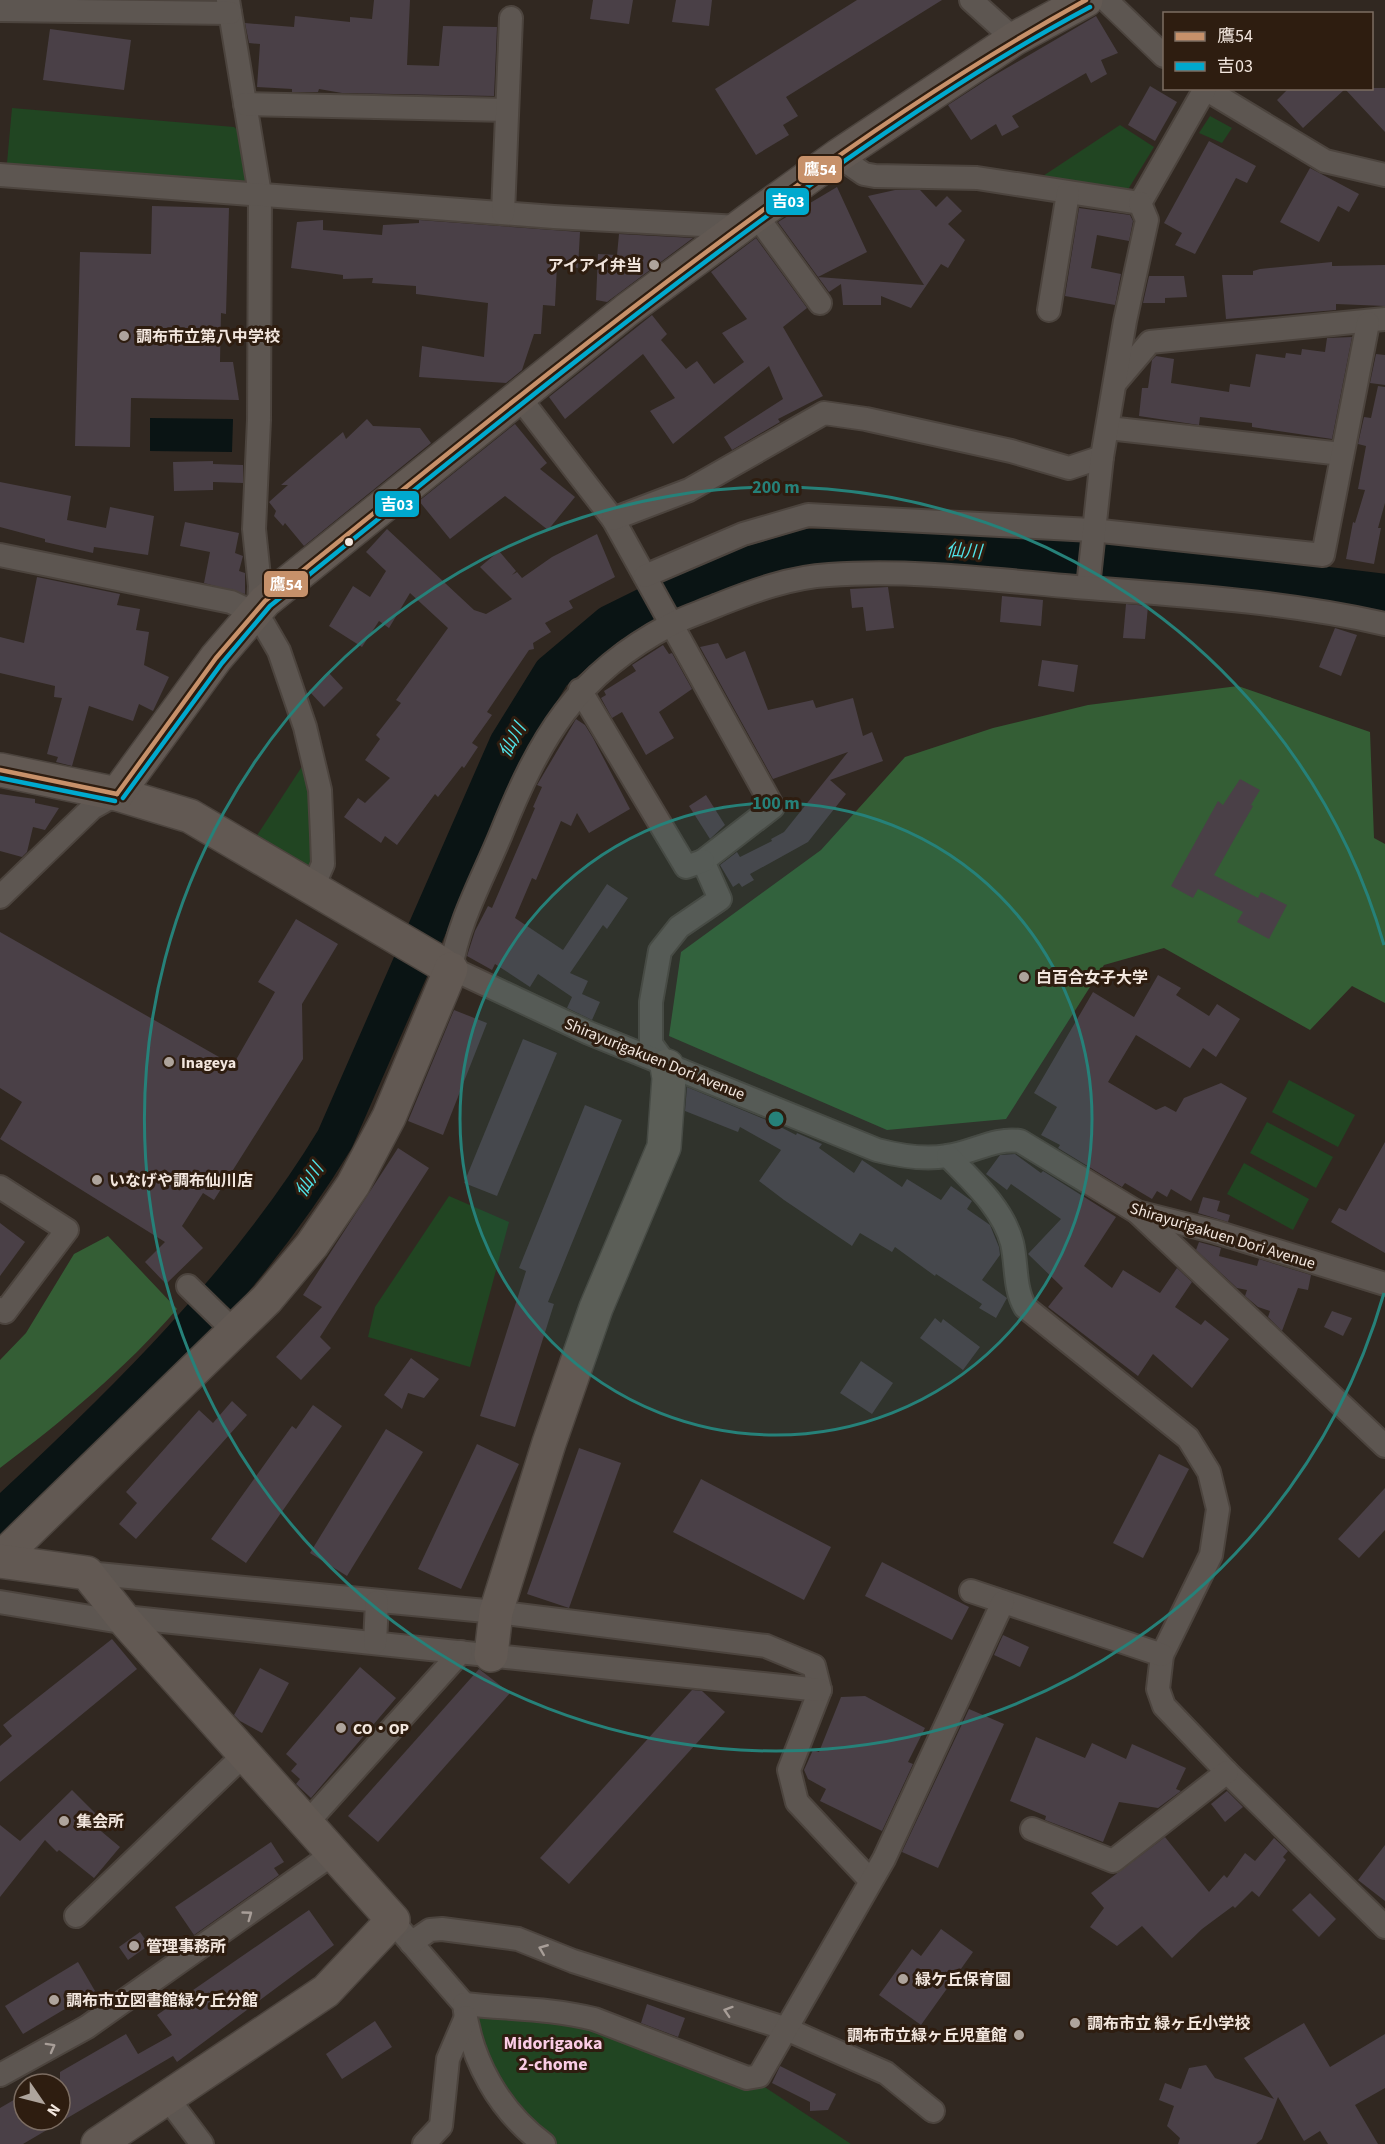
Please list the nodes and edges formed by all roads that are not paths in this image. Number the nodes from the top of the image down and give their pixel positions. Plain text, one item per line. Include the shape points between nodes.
1 (971, 0) edge
2 (1086, 0) edge
3 (1106, 0) edge
4 (229, 6) edge
5 (0, 10) edge
6 (511, 18) dead end
7 (1014, 39) junction
8 (1163, 55) edge
9 (1204, 90) edge
10 (1207, 90) edge
11 (245, 104) junction
12 (507, 110) junction
13 (838, 156) junction
14 (0, 175) edge
15 (1385, 175) edge
16 (1068, 193) junction
17 (260, 194) junction
18 (1140, 203) junction
19 (503, 213) junction
20 (748, 221) junction
21 (820, 303) dead end
22 (1049, 310) dead end
23 (1376, 321) edge
24 (1115, 383) junction
25 (519, 397) junction
26 (1108, 428) junction
27 (1342, 454) junction
28 (1102, 457) junction
29 (613, 519) junction
30 (1092, 536) junction
31 (0, 555) edge
32 (645, 576) junction
33 (1089, 581) junction
34 (256, 610) junction
35 (668, 620) junction
36 (1385, 624) edge
37 (580, 690) junction
38 (0, 770) edge
39 (117, 794) junction
40 (703, 861) junction
41 (312, 889) junction
42 (0, 897) edge
43 (446, 966) junction
44 (667, 1065) junction
45 (948, 1156) junction
46 (0, 1187) edge
47 (1137, 1212) junction
48 (1385, 1284) edge
49 (188, 1286) dead end
50 (0, 1309) edge
51 (228, 1325) junction
52 (1385, 1446) edge
53 (0, 1560) edge
54 (87, 1573) junction
55 (971, 1591) dead end
56 (0, 1602) edge
57 (377, 1602) junction
58 (1003, 1602) junction
59 (496, 1612) junction
60 (127, 1623) junction
61 (375, 1643) junction
62 (476, 1653) junction
63 (1162, 1655) junction
64 (820, 1690) junction
65 (245, 1754) junction
66 (1227, 1772) junction
67 (307, 1823) junction
68 (1032, 1828) dead end
69 (334, 1853) junction
70 (870, 1880) junction
71 (76, 1916) dead end
72 (1385, 1927) edge
73 (402, 1931) junction
74 (465, 2011) junction
75 (784, 2028) junction
76 (0, 2075) edge
77 (168, 2099) junction
78 (933, 2111) dead end
79 (98, 2144) edge
80 (202, 2144) edge
81 (424, 2144) edge
82 (544, 2144) edge

1 - 7 street
2 - 7 street
3 - 8 street
4 - 5 street
4 - 11 street
6 - 12 street
7 - 13 street
9 - 18 street
10 - 15 street via 1325,161
11 - 12 street
11 - 17 street
12 - 19 street
13 - 16 street via 864,174 875,176 977,178
13 - 20 street
14 - 17 street
16 - 18 street
16 - 22 street
17 - 19 street
17 - 34 street via 259,420 254,529 260,586
18 - 24 street via 1147,220
19 - 20 street
20 - 21 street
20 - 25 street via 627,310
23 - 24 street via 1150,342
23 - 27 street
24 - 26 street
25 - 29 street
25 - 34 street
26 - 27 street
26 - 28 street
27 - 30 street via 1323,555
28 - 29 street via 1069,468 999,448 824,413 689,490
28 - 30 street
29 - 32 street
30 - 32 street via 808,515 743,534
30 - 33 street
31 - 34 street
32 - 35 street
33 - 35 street via 828,575 790,581
33 - 36 street via 1321,610
34 - 39 street via 209,667
34 - 41 street via 279,651 305,727 320,790 323,864
35 - 37 street
35 - 40 street via 773,807
37 - 40 street via 686,867
37 - 43 street via 558,718 523,780
38 - 39 street, Shirayurigakuen Dori Avenue
39 - 41 street, Shirayurigakuen Dori Avenue via 189,816
39 - 42 street via 92,808
40 - 44 street via 720,899 679,927 660,951 658,961 651,1002 651,1044
41 - 43 street, Shirayurigakuen Dori Avenue
43 - 44 street, Shirayurigakuen Dori Avenue
43 - 51 street via 389,1117 353,1185 312,1245 267,1299
44 - 45 street, Shirayurigakuen Dori Avenue via 878,1150 902,1157
44 - 59 street via 664,1147 596,1308
45 - 47 street, Shirayurigakuen Dori Avenue via 1009,1139 1020,1141
45 - 63 street via 1002,1218 1012,1243 1017,1286 1025,1307 1188,1438 1209,1473 1218,1509 1211,1555
46 - 50 street via 67,1230 4,1312
47 - 48 street, Shirayurigakuen Dori Avenue
47 - 52 street
49 - 51 street
51 - 53 street
53 - 54 street
54 - 57 street
54 - 60 street
55 - 58 street
56 - 60 street
57 - 59 street
57 - 61 street
58 - 63 street
58 - 70 street via 884,1859
59 - 62 street
59 - 64 street via 766,1646 814,1666
60 - 61 street via 134,1618
60 - 65 street
61 - 62 street
62 - 64 street
62 - 67 street
63 - 66 street via 1158,1689 1164,1706
64 - 70 street via 789,1770 797,1802
65 - 67 street
65 - 71 street
66 - 68 street via 1113,1861
66 - 72 street
67 - 69 street
69 - 73 street
76 -> 69 street via 87,2027
70 - 75 street
73 - 74 street
75 -> 73 street via 573,1961 518,1939 442,1929
73 - 77 street via 326,1991
74 - 75 street via 551,2010 594,2019 747,2078 759,2076
74 - 81 street via 448,2059 441,2126
74 - 82 street via 483,2072 523,2126
75 - 78 street via 886,2073
77 - 79 street
77 - 80 street

